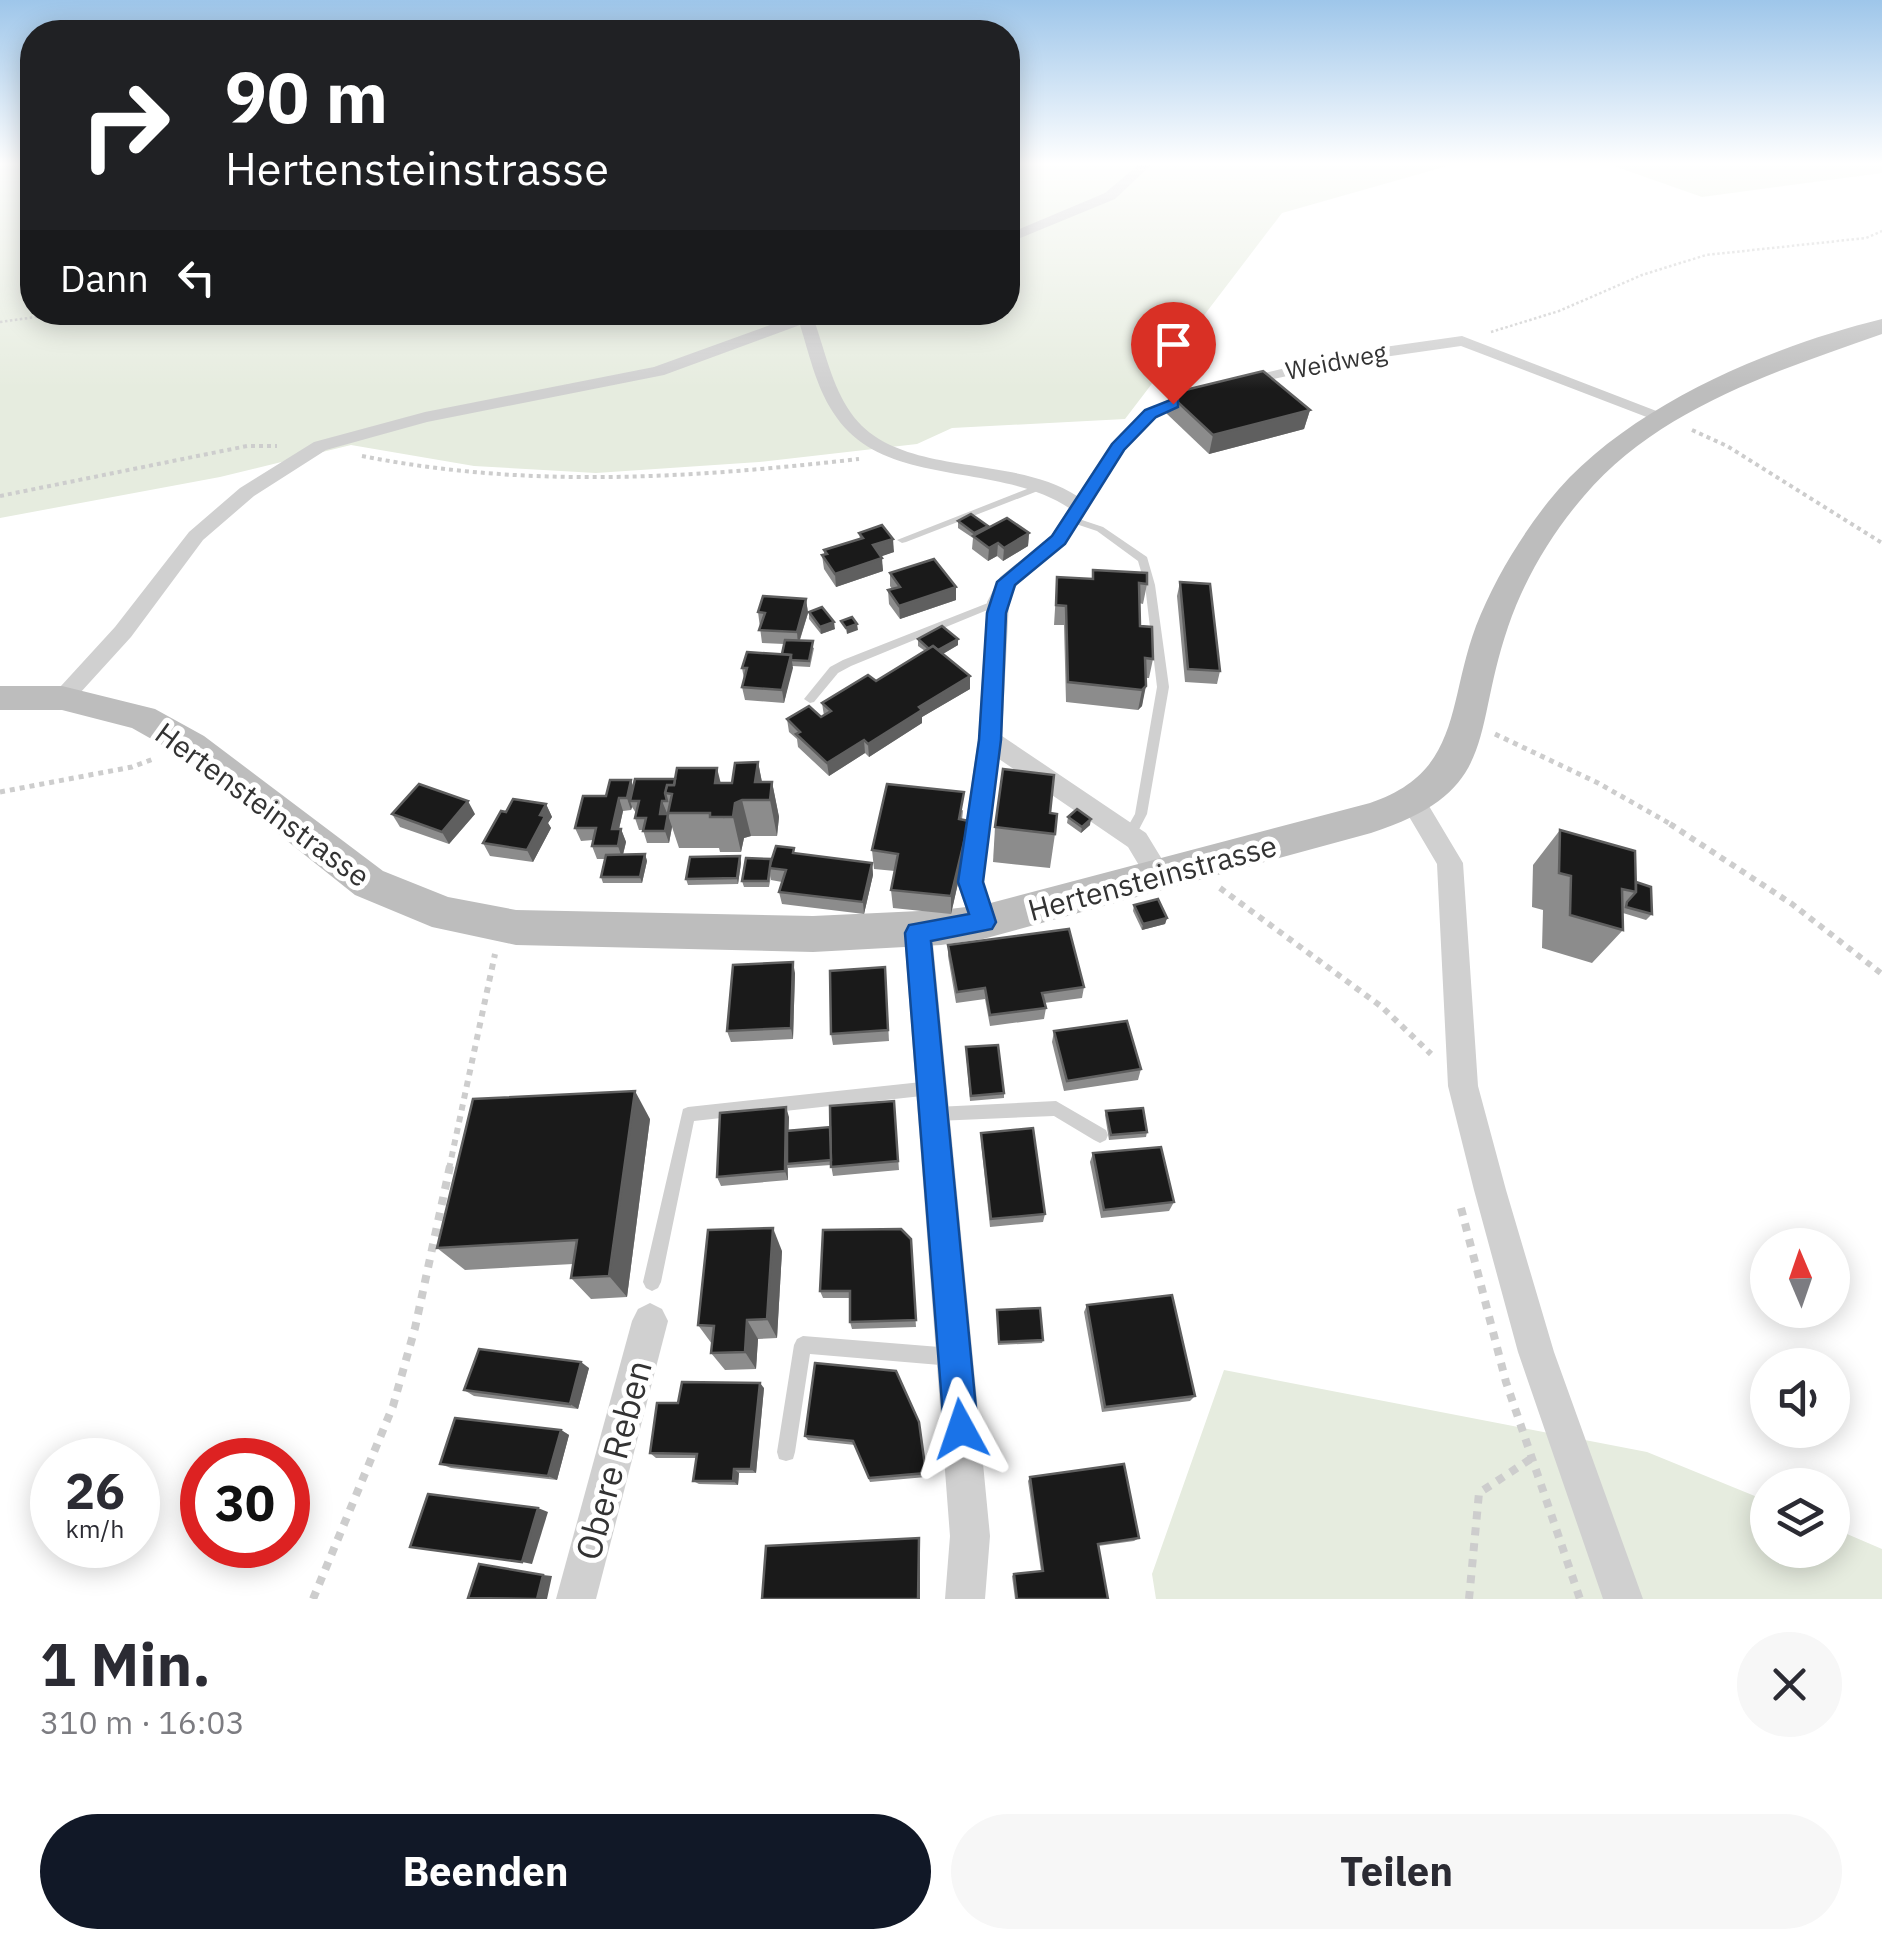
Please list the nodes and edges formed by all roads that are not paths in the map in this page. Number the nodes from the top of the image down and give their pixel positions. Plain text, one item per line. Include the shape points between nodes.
1 (788, 325) edge
2 (816, 325) edge
3 (1882, 326) edge
4 (1664, 417) junction
5 (1045, 484) junction
6 (1077, 514) junction
7 (902, 540) dead end
8 (998, 602) junction
9 (0, 698) edge
10 (62, 698) junction
11 (810, 699) dead end
12 (990, 740) junction
13 (1414, 803) junction
14 (1129, 834) junction
15 (1158, 874) junction
16 (984, 922) junction
17 (918, 933) junction
18 (932, 1101) junction
19 (1100, 1134) dead end
20 (652, 1282) dead end
21 (650, 1321) dead end
22 (955, 1358) junction
23 (786, 1452) dead end
24 (576, 1599) edge
25 (964, 1599) edge
26 (1623, 1599) edge

1 - 10 street via 658,371 320,446 247,492 196,536
2 - 5 street via 836,402 852,426 896,455
3 - 4 street via 1779,362
4 - 6 street, Weidweg via 1462,341 1356,356 1248,378 1150,413 1118,447
4 - 13 street via 1591,471 1529,551 1487,642 1466,727 1444,776
5 - 6 street
5 - 7 lane
6 - 8 street, Weidweg via 1058,540 1007,582
6 - 14 lane via 1142,559 1150,585 1163,687 1141,814
8 - 11 lane via 847,662
8 - 12 street
9 - 10 street, Hertensteinstrasse
10 - 17 street, Hertensteinstrasse via 142,718 191,745 369,883 428,909 501,926
12 - 14 street
12 - 16 street via 970,882
13 - 15 street, Hertensteinstrasse
13 - 26 street via 1450,863 1463,1086 1490,1190 1536,1352
14 - 15 street
15 - 16 street, Hertensteinstrasse
16 - 17 street, Hertensteinstrasse
17 - 18 street
18 - 19 lane via 1056,1108
18 - 20 lane via 688,1114
18 - 22 street
21 - 24 street, Obere Reben
22 - 23 lane via 803,1345
22 - 25 street via 970,1536

